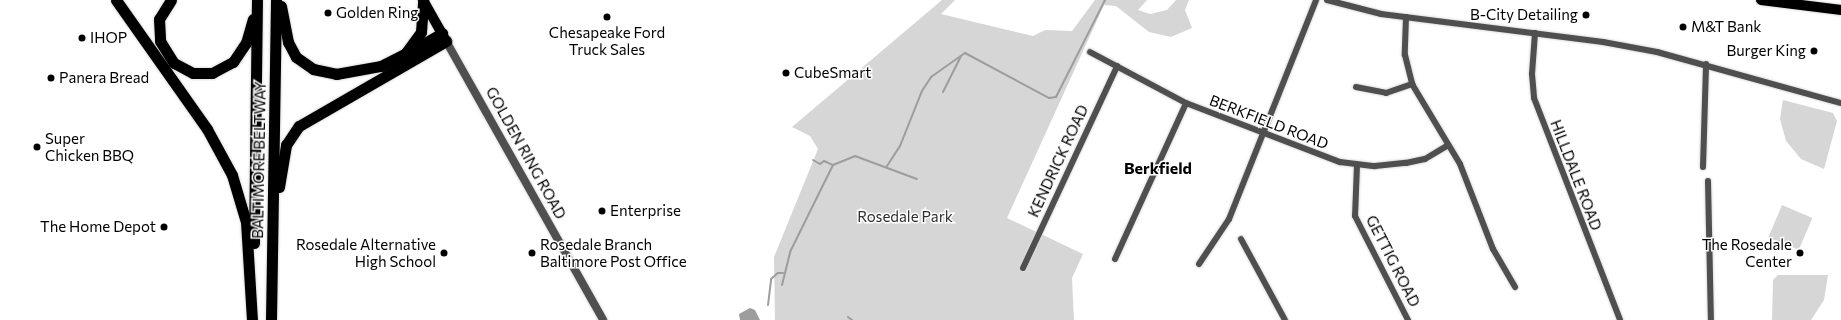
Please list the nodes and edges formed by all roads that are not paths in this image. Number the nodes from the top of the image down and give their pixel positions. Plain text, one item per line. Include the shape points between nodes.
1 (116, 0) edge
2 (171, 0) edge
3 (257, 0) edge
4 (276, 0) edge
5 (280, 0) edge
6 (423, 0) edge
7 (1316, 0) edge
8 (1326, 0) edge
9 (1761, 0) edge
10 (1841, 10) edge
11 (1406, 17) junction
12 (1535, 34) junction
13 (444, 37) junction
14 (1090, 52) dead end
15 (405, 54) junction
16 (1706, 64) junction
17 (1117, 66) junction
18 (1412, 84) junction
19 (1356, 87) dead end
20 (1186, 103) junction
21 (1841, 103) edge
22 (1263, 134) junction
23 (1448, 145) junction
24 (1357, 165) junction
25 (1703, 167) dead end
26 (1708, 181) dead end
27 (272, 237) junction
28 (1241, 239) dead end
29 (1115, 259) dead end
30 (1199, 264) dead end
31 (1023, 268) dead end
32 (271, 280) junction
33 (1515, 287) dead end
34 (252, 320) edge
35 (271, 320) edge
36 (278, 320) edge
37 (603, 320) edge
38 (1285, 320) edge
39 (1408, 320) edge
40 (1620, 320) edge
41 (1711, 320) edge

1 - 34 highway via 207,129 232,175 246,222
2 - 3 highway via 159,20 159,34 164,52 184,70 203,75 221,70 242,51
3 - 34 highway, BALTIMORE BELTWAY
4 - 27 highway, BALTIMORE BELTWAY
5 - 15 highway via 292,50 302,62 318,72 336,74 364,70
6 - 13 highway, GOLDEN RING ROAD
6 - 15 highway via 421,32
7 - 22 street
8 - 11 street via 1362,11
9 - 10 highway
11 - 12 street
11 - 18 street via 1404,55
12 - 16 street via 1603,42
12 - 40 street, HILLDALE ROAD via 1532,74 1534,98
13 - 15 highway
13 - 27 highway via 315,114 293,132 286,145
13 - 37 street, GOLDEN RING ROAD
14 - 17 street, BERKFIELD ROAD
16 - 21 street
16 - 25 street
17 - 20 street, BERKFIELD ROAD
17 - 31 street, KENDRICK ROAD
18 - 19 street via 1386,93
18 - 23 street
20 - 22 street, BERKFIELD ROAD
20 - 29 street
22 - 24 street, BERKFIELD ROAD via 1340,162
22 - 30 street via 1229,219
23 - 24 street, BERKFIELD ROAD via 1431,156 1412,162
23 - 33 street via 1466,177 1493,249
24 - 39 street, GETTIG ROAD via 1355,216
26 - 41 street
27 - 32 highway, BALTIMORE BELTWAY
28 - 38 street
32 - 35 highway, BALTIMORE BELTWAY
32 - 36 highway

